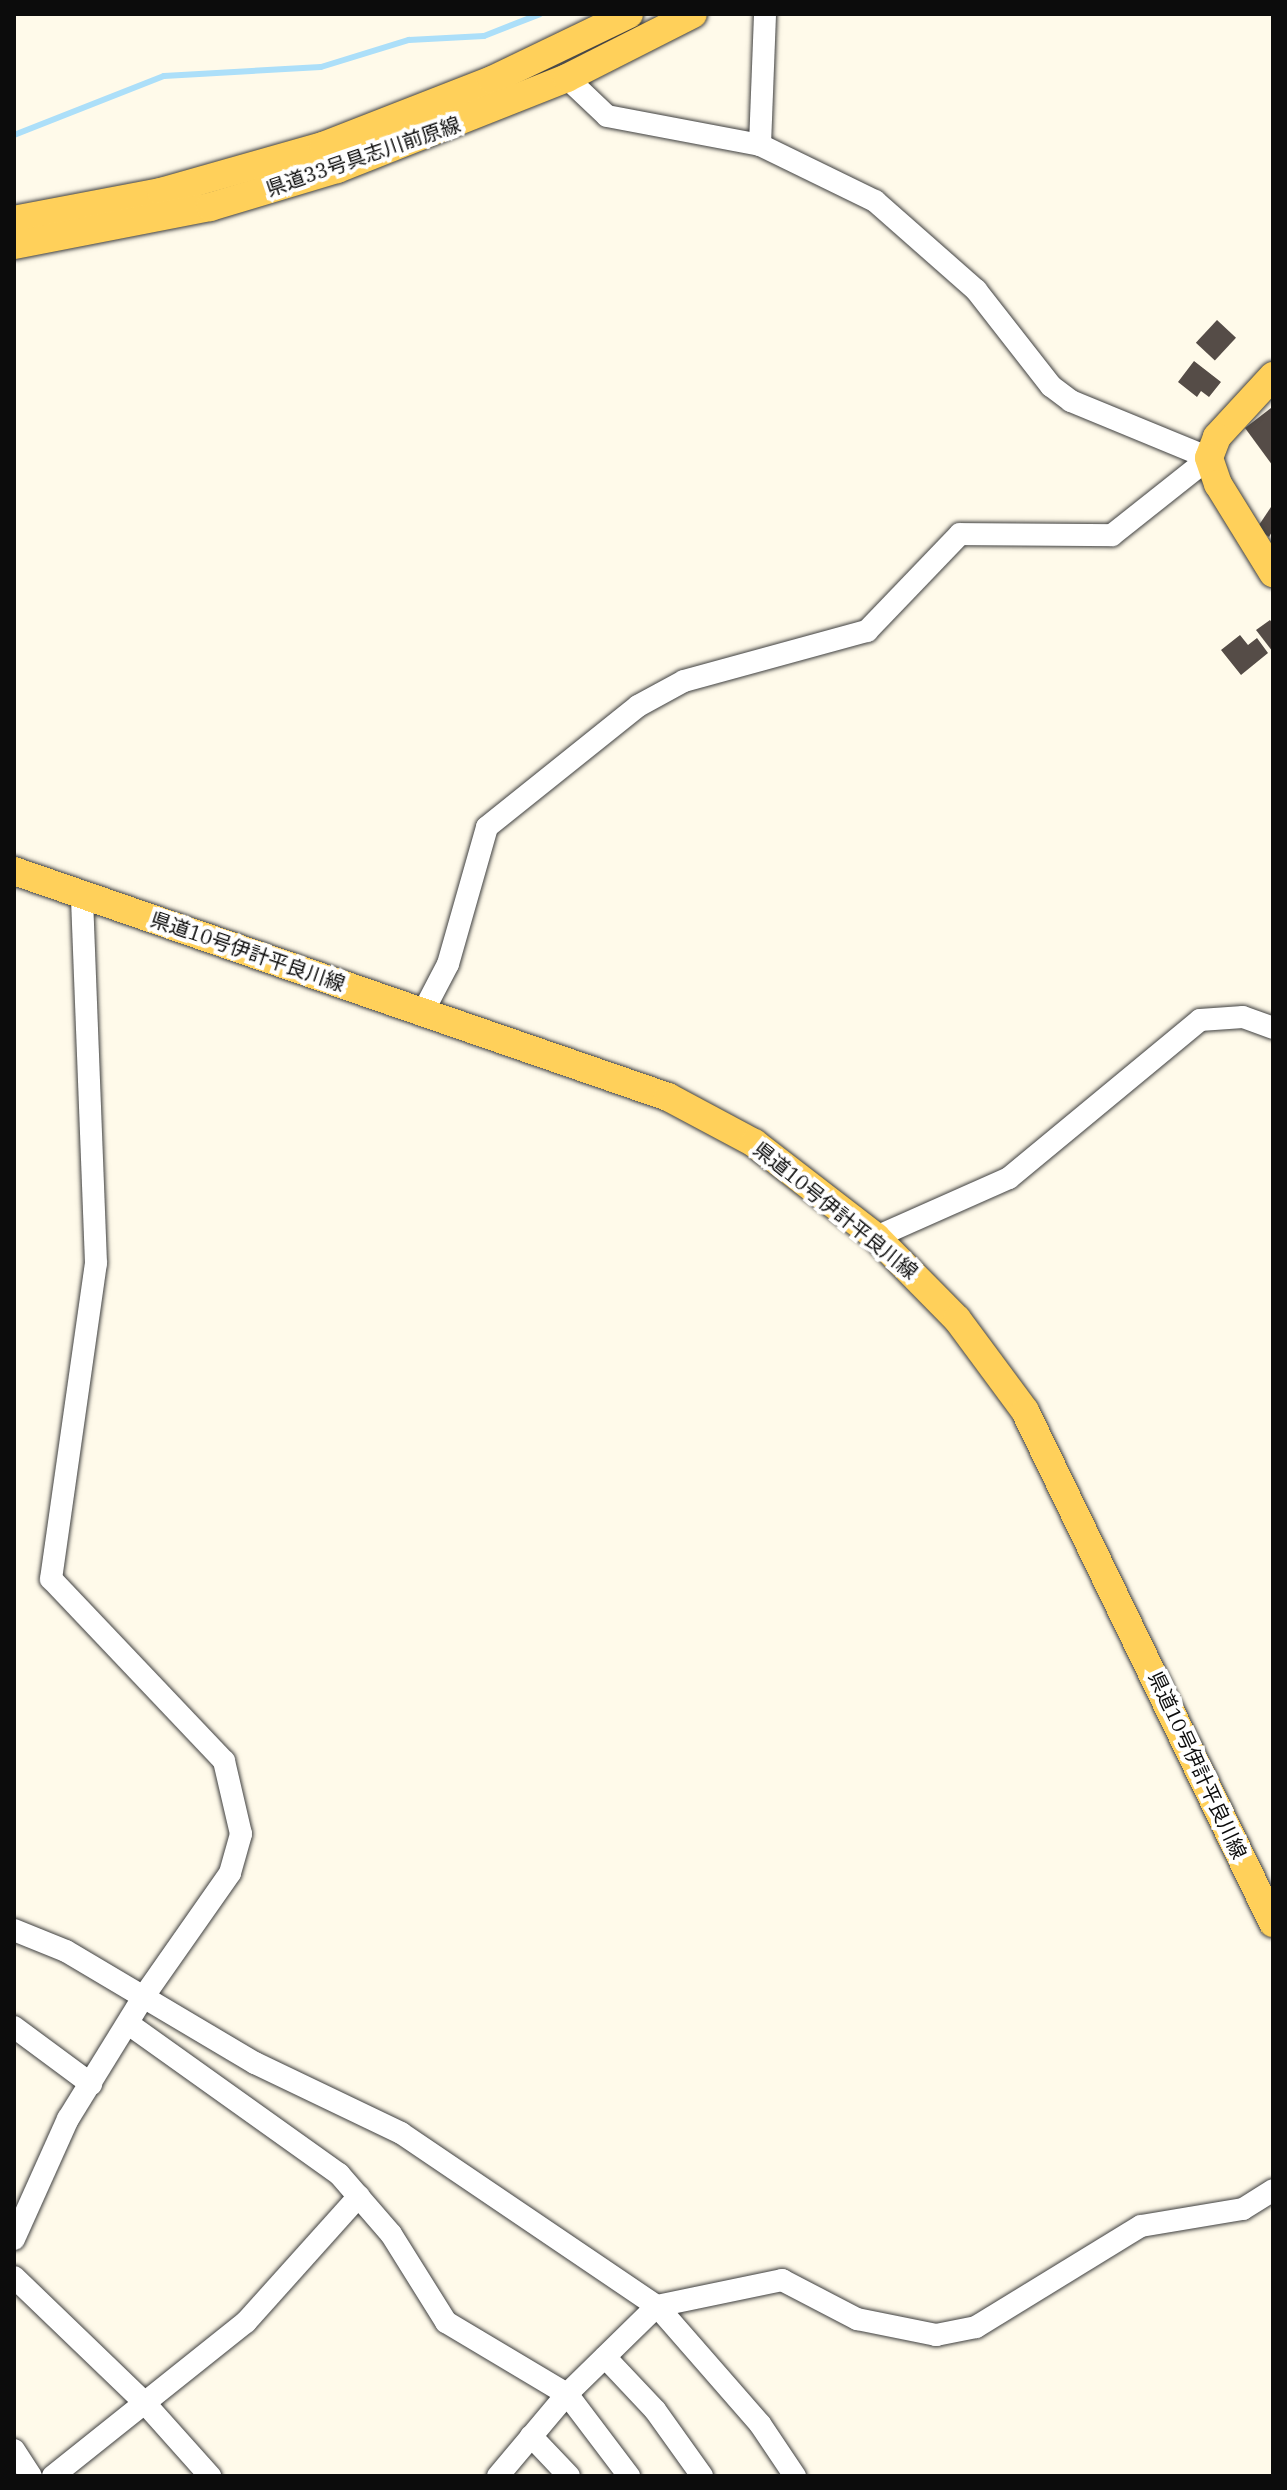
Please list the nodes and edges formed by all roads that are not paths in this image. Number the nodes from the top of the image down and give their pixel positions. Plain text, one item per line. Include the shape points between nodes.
1 (629, 14) edge
2 (693, 14) edge
3 (765, 14) edge
4 (567, 78) junction
5 (760, 145) junction
6 (14, 220) edge
7 (14, 245) edge
8 (1273, 376) edge
9 (1209, 458) junction
10 (1273, 573) edge
11 (14, 871) edge
12 (82, 894) junction
13 (424, 1010) junction
14 (1273, 1028) edge
15 (876, 1237) junction
16 (1273, 1923) edge
17 (14, 1930) edge
18 (144, 1996) junction
19 (130, 2025) junction
20 (14, 2027) edge
21 (91, 2084) junction
22 (1273, 2190) edge
23 (359, 2196) junction
24 (14, 2239) edge
25 (14, 2277) edge
26 (657, 2306) junction
27 (605, 2357) junction
28 (567, 2394) junction
29 (143, 2401) junction
30 (531, 2436) junction
31 (14, 2450) edge
32 (31, 2476) edge
33 (53, 2476) edge
34 (210, 2476) edge
35 (498, 2476) edge
36 (569, 2476) edge
37 (629, 2476) edge
38 (702, 2476) edge
39 (795, 2476) edge

1 - 6 main road, 県道33号具志川前原線 via 492,80 323,146 161,192
2 - 4 main road, 県道33号具志川前原線
3 - 5 street
4 - 5 street via 607,116
4 - 7 main road, 県道33号具志川前原線 via 337,169 210,207
5 - 9 street via 875,201 976,290 1025,358 1071,401
8 - 9 main road via 1217,437
9 - 10 main road via 1218,484
9 - 13 street via 1112,535 960,534 867,631 684,681 638,706 487,827 448,964
11 - 12 main road, 県道10号伊計平良川線
12 - 13 main road, 県道10号伊計平良川線
12 - 18 street via 96,1263 51,1579 224,1761 241,1834 230,1873
13 - 15 main road, 県道10号伊計平良川線 via 617,1077 713,1119 798,1174
14 - 15 street via 1243,1017 1200,1020 1009,1178
15 - 16 main road, 県道10号伊計平良川線 via 957,1319 1025,1411
17 - 18 street via 66,1951
18 - 19 street
18 - 26 street via 255,2063 401,2133
19 - 21 street
19 - 23 street via 339,2174
20 - 21 street
21 - 24 street via 68,2119
22 - 26 street via 1243,2209 1141,2226 976,2327 936,2335 857,2319 782,2280
23 - 28 street via 391,2234 446,2322
23 - 29 street via 246,2322
25 - 29 street
26 - 27 street
26 - 39 street via 760,2424
27 - 28 street
27 - 38 street via 655,2410
28 - 30 street
28 - 37 street
29 - 33 street
29 - 34 street
30 - 35 street
30 - 36 street
31 - 32 street

